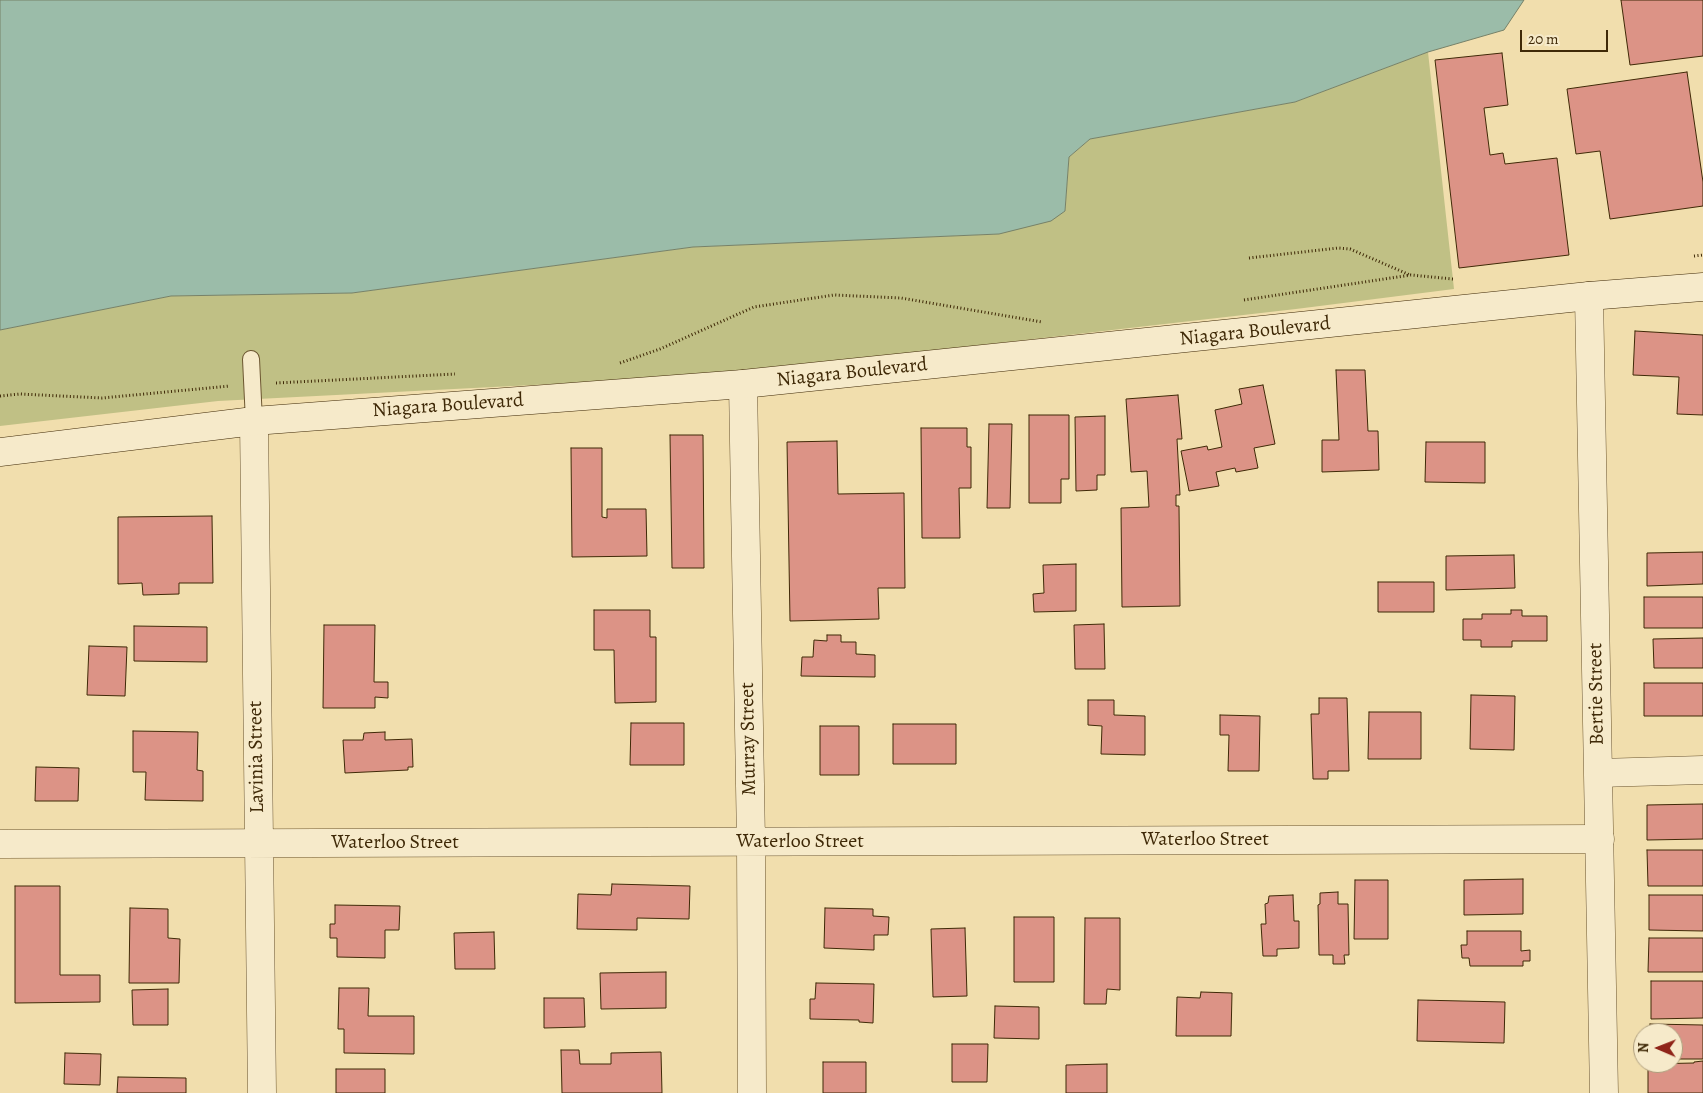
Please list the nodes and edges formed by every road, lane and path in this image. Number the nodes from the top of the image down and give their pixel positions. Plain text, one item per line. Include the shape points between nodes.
1 (1249, 258) dead end
2 (1411, 275) junction
3 (1454, 279) dead end
4 (1703, 287) edge
5 (1589, 296) junction
6 (1239, 301) dead end
7 (1046, 323) dead end
8 (251, 359) dead end
9 (611, 366) dead end
10 (459, 374) dead end
11 (252, 384) junction
12 (744, 384) junction
13 (0, 396) edge
14 (254, 420) junction
15 (0, 452) edge
16 (1703, 770) edge
17 (1599, 773) junction
18 (1600, 839) junction
19 (751, 842) junction
20 (258, 843) junction
21 (0, 844) edge
22 (262, 1093) edge
23 (752, 1093) edge
24 (1604, 1093) edge

1 - 2 path via 1350,249
2 - 3 path
2 - 6 path
4 - 5 street, Niagara Boulevard
5 - 12 street, Niagara Boulevard
5 - 17 street, Bertie Street
7 - 9 path via 901,298 834,295 754,307 660,349
8 - 11 lane
10 - 11 path
11 - 13 path via 102,398
11 - 14 lane
12 - 14 street, Niagara Boulevard
12 - 19 street, Murray Street
14 - 15 street, Niagara Boulevard
14 - 20 street, Lavinia Street
16 - 17 street
17 - 18 street, Bertie Street
18 - 19 street, Waterloo Street
18 - 24 street, Bertie Street
19 - 20 street, Waterloo Street
19 - 23 street, Murray Street
20 - 21 street, Waterloo Street
20 - 22 street, Lavinia Street

